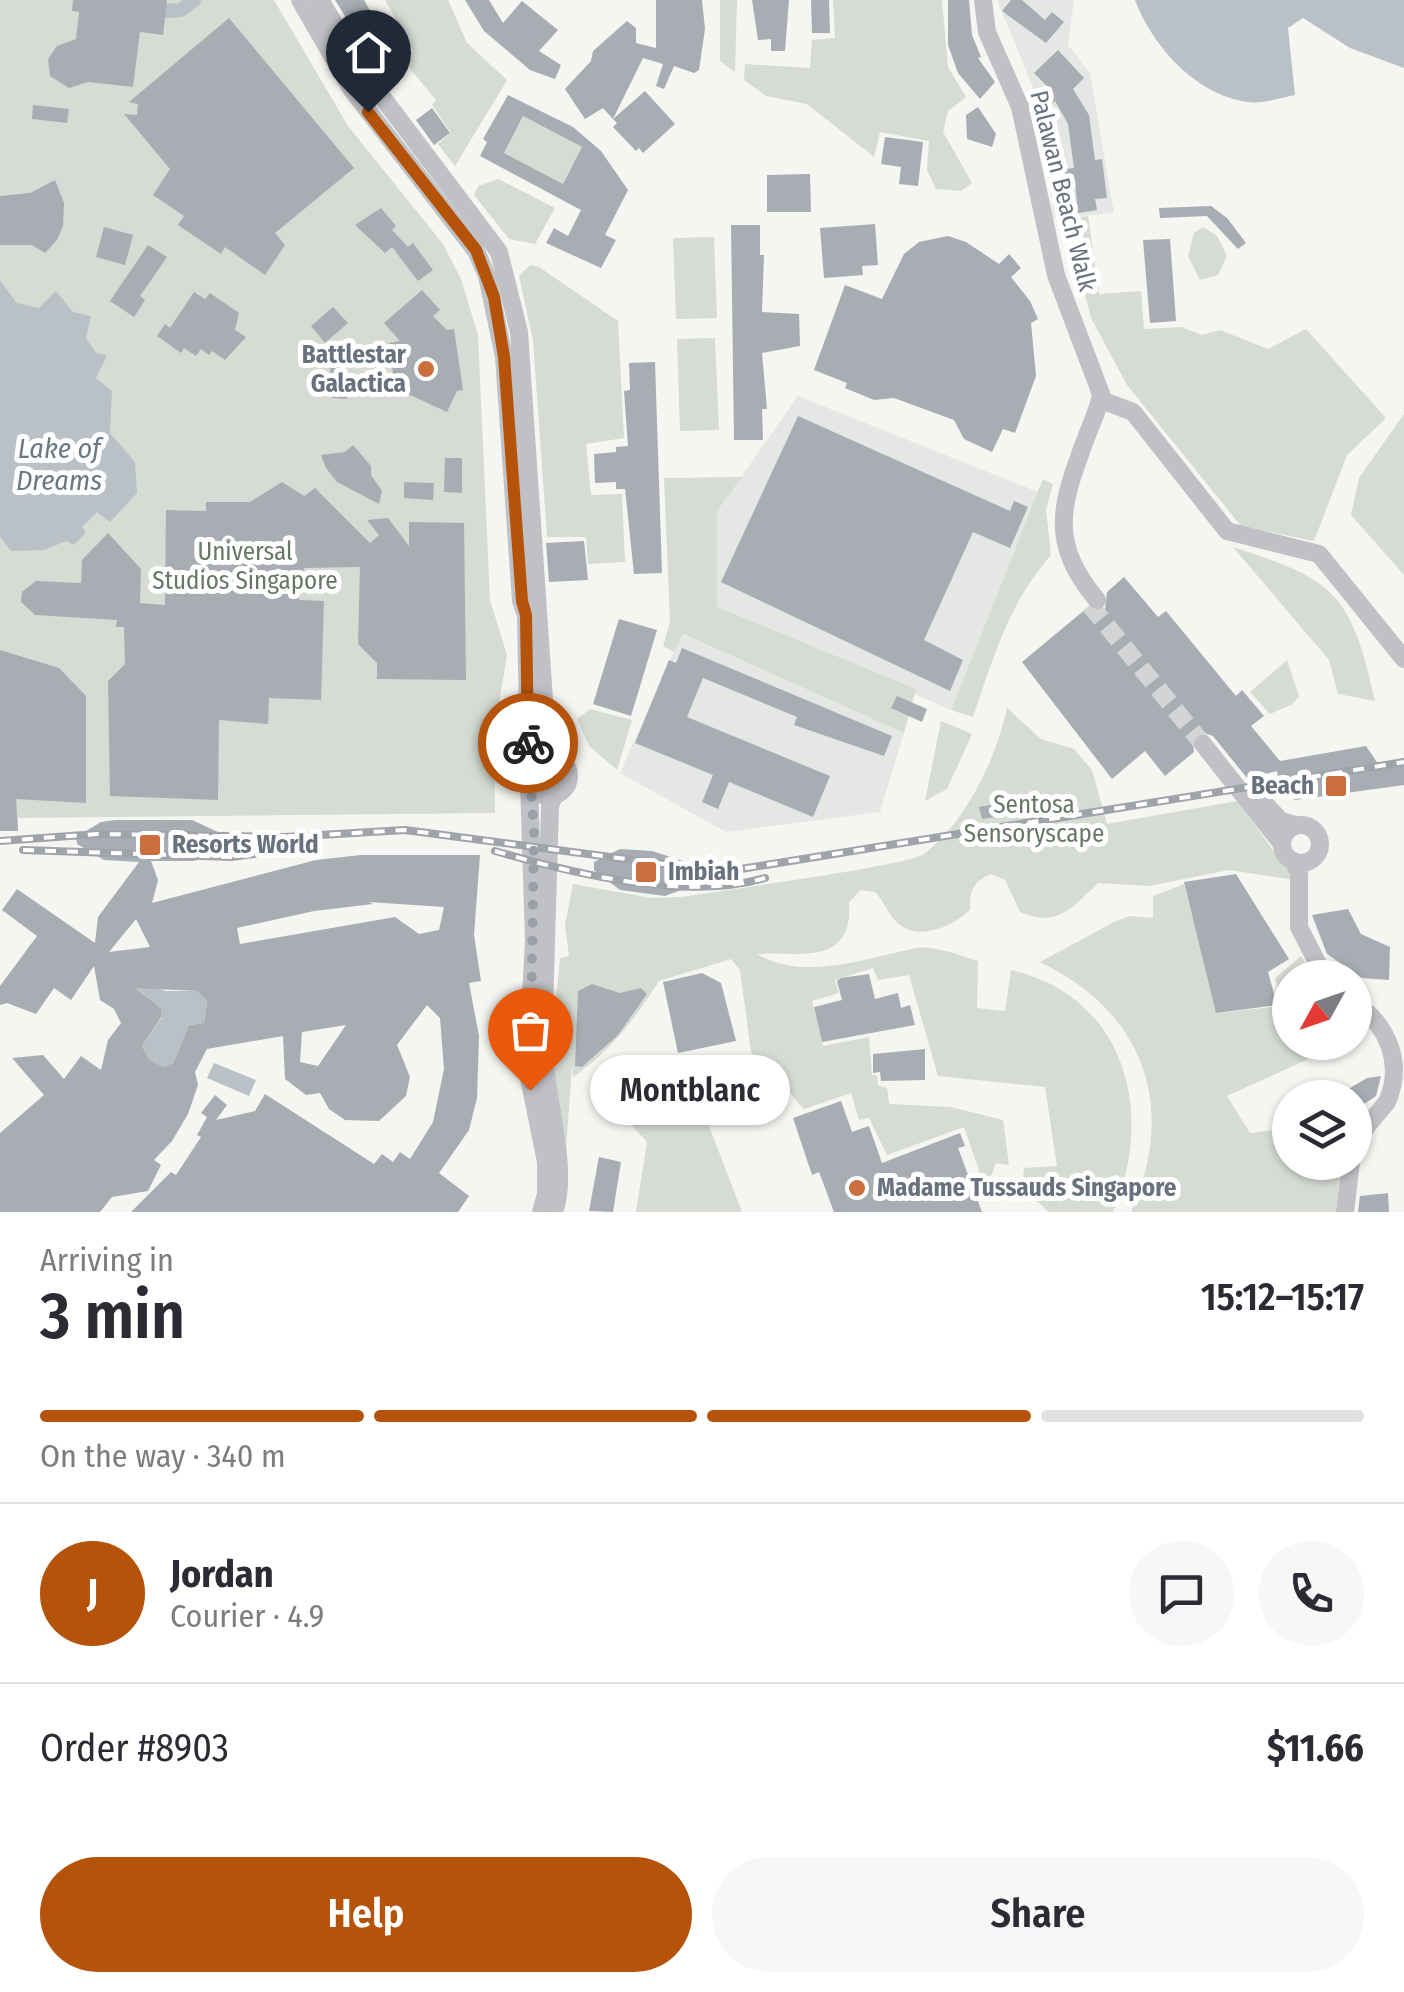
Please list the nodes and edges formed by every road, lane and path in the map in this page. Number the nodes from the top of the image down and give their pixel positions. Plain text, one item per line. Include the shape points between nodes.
1 (300, 0) edge
2 (320, 0) edge
3 (982, 0) edge
4 (1101, 397) junction
5 (1091, 600) tunnel mouth
6 (1404, 659) edge
7 (558, 759) junction
8 (530, 776) junction
9 (554, 795) junction
10 (1295, 825) junction
11 (1282, 844) junction
12 (1317, 854) junction
13 (1293, 862) junction
14 (1300, 891) junction
15 (1316, 960) edge
16 (1372, 1017) edge
17 (1372, 1117) edge
18 (1349, 1180) edge
19 (541, 1212) edge
20 (554, 1212) edge
21 (1345, 1212) edge

1 - 8 street via 360,101 476,250 494,297 526,615
2 - 7 street via 364,72 489,238 506,272 520,332 546,729
3 - 4 street, Palawan Beach Walk via 987,32 1020,108 1056,275
4 - 5 street via 1063,502 1059,538
4 - 6 street via 1132,412 1227,531 1319,554
7 - 8 street via 541,758
7 - 9 street via 568,782
8 - 9 street via 542,795
8 - 19 street via 534,952 527,1068 546,1162
9 - 20 street via 543,1044 561,1179
10 - 11 street
10 - 11 street via 1274,814 1206,741
10 - 12 street via 1316,832
11 - 13 street
12 - 13 street
12 - 14 street
13 - 14 street
14 - 15 street via 1299,927
16 - 17 street via 1386,1029 1399,1058 1395,1088
18 - 21 street

